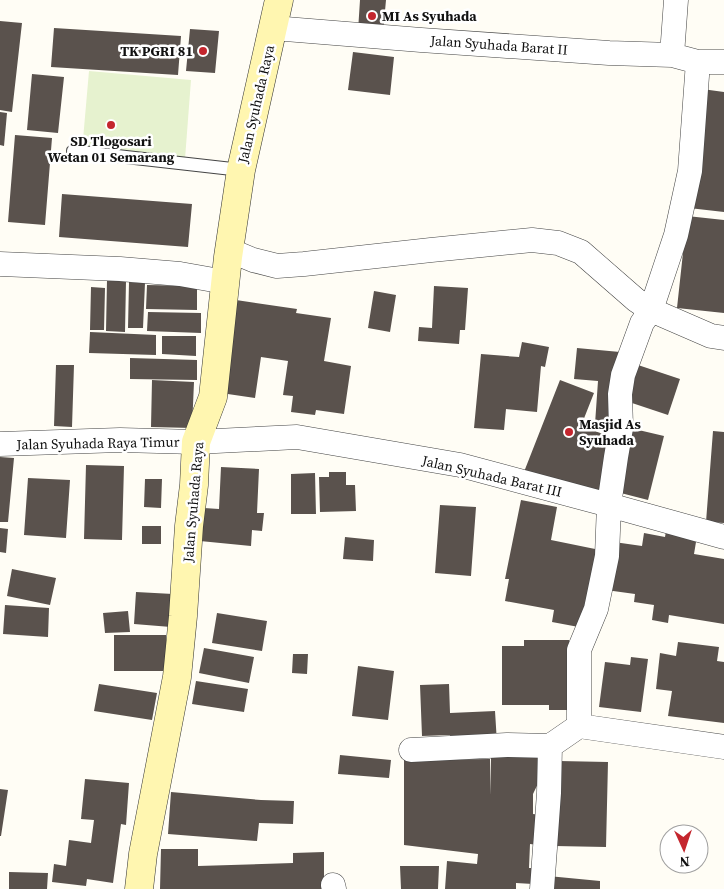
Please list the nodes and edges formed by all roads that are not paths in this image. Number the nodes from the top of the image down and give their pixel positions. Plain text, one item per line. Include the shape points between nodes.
1 (279, 0) edge
2 (676, 0) edge
3 (273, 28) junction
4 (672, 55) junction
5 (698, 62) junction
6 (724, 62) edge
7 (73, 151) dead end
8 (240, 170) junction
9 (0, 264) edge
10 (227, 266) junction
11 (647, 316) junction
12 (724, 338) edge
13 (196, 442) junction
14 (0, 444) edge
15 (609, 505) junction
16 (724, 538) edge
17 (579, 726) junction
18 (550, 746) junction
19 (724, 747) edge
20 (412, 750) dead end
21 (139, 889) edge
22 (542, 889) edge

1 - 3 street, Jalan Syuhada Raya
2 - 4 street
3 - 4 street, Jalan Syuhada Barat II
3 - 8 street, Jalan Syuhada Raya
4 - 5 street, Jalan Syuhada Barat II
5 - 6 street, Jalan Syuhada Barat II
5 - 11 street via 690,171 676,235
7 - 8 lane
8 - 10 street, Jalan Syuhada Raya
9 - 10 street via 180,274
10 - 11 street via 253,260 277,266 532,240 558,243 581,252 636,300
10 - 13 street, Jalan Syuhada Raya via 213,396
11 - 12 street
11 - 15 street via 620,394 622,428
13 - 14 street, Jalan Syuhada Raya Timur via 120,440
13 - 15 street, Jalan Syuhada Barat III via 297,437 460,465
13 - 21 street, Jalan Syuhada Raya via 177,677
15 - 16 street, Jalan Syuhada Barat III
15 - 17 street via 606,556 596,609 579,650
17 - 18 street
17 - 19 street
18 - 20 street
18 - 22 street

